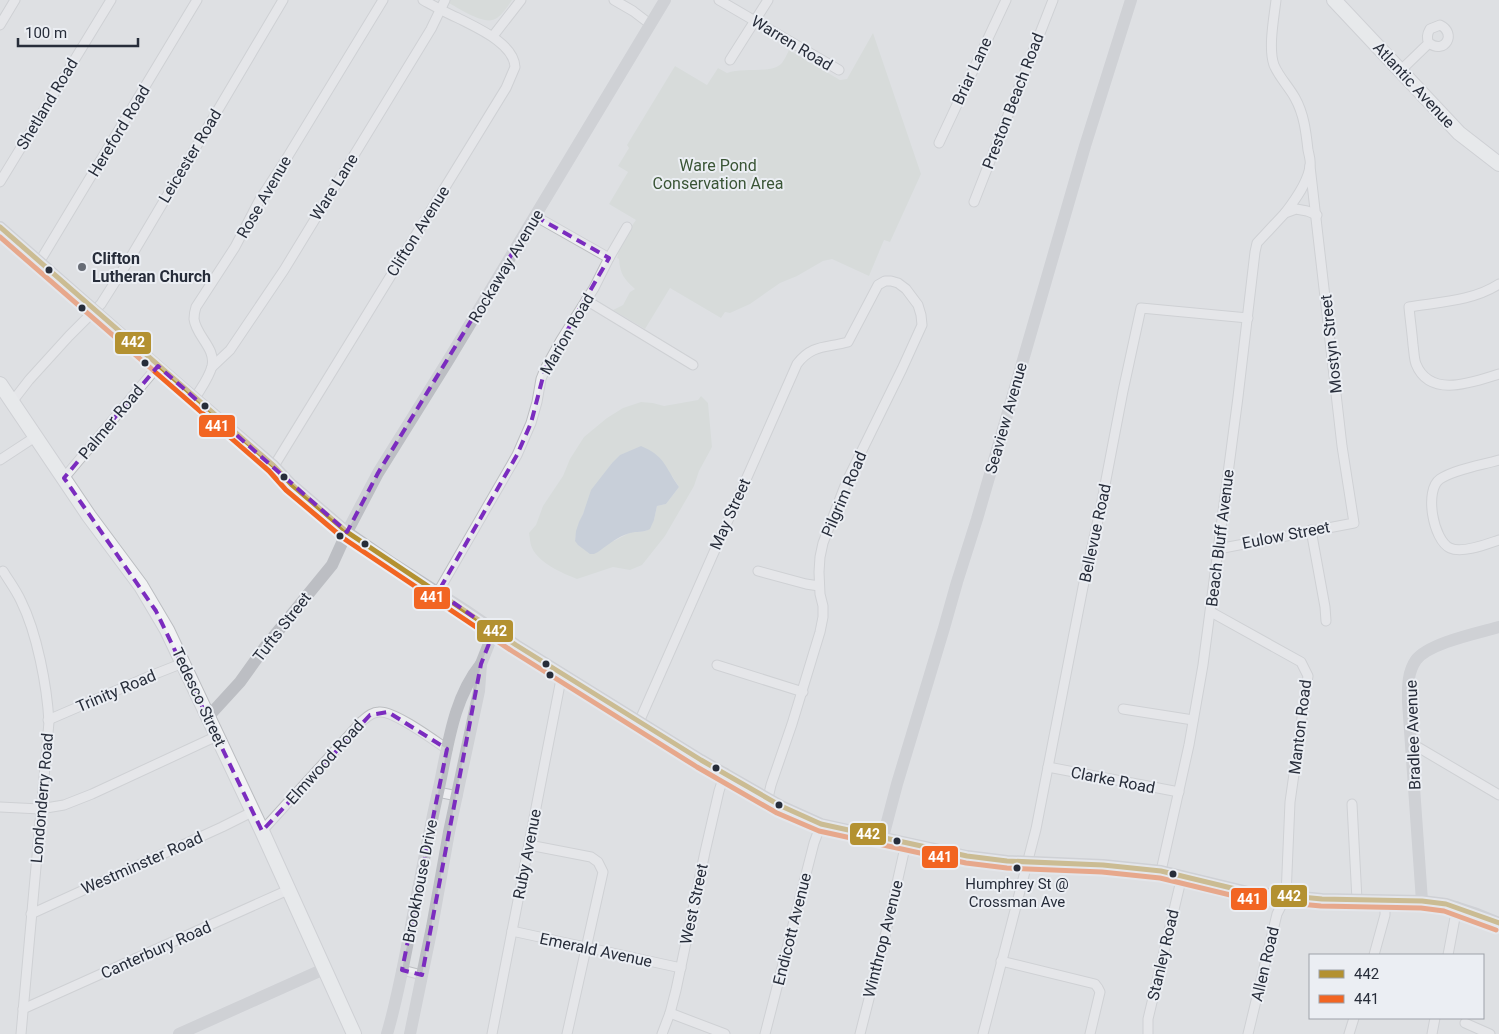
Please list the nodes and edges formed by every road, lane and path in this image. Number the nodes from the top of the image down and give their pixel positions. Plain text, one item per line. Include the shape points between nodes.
1 (15, 0) edge
2 (110, 0) edge
3 (197, 0) edge
4 (283, 0) edge
5 (383, 0) edge
6 (423, 0) edge
7 (445, 0) edge
8 (521, 0) edge
9 (614, 0) edge
10 (666, 0) edge
11 (719, 0) edge
12 (768, 0) edge
13 (1006, 0) edge
14 (1053, 0) edge
15 (1131, 0) edge
16 (1276, 0) edge
17 (1334, 0) edge
18 (440, 10) junction
19 (755, 21) junction
20 (650, 24) junction
21 (0, 25) edge
22 (492, 36) junction
23 (1429, 43) dead end
24 (730, 60) dead end
25 (838, 70) dead end
26 (1400, 71) junction
27 (939, 143) dead end
28 (1499, 164) edge
29 (1310, 166) junction
30 (0, 182) edge
31 (974, 202) dead end
32 (1285, 213) junction
33 (1316, 215) junction
34 (535, 216) junction
35 (0, 227) edge
36 (627, 227) dead end
37 (609, 258) junction
38 (40, 261) junction
39 (1499, 284) edge
40 (586, 300) junction
41 (96, 311) junction
42 (1248, 318) junction
43 (851, 339) joint
44 (693, 365) dead end
45 (158, 366) junction
46 (212, 367) junction
47 (1499, 374) edge
48 (0, 384) edge
49 (195, 398) junction
50 (12, 402) junction
51 (35, 437) junction
52 (0, 460) edge
53 (1499, 460) edge
54 (274, 466) junction
55 (64, 478) junction
56 (1354, 523) joint
57 (1311, 530) junction
58 (346, 532) junction
59 (1499, 540) edge
60 (1218, 549) junction
61 (3, 571) dead end
62 (758, 571) dead end
63 (819, 586) junction
64 (438, 592) junction
65 (1211, 612) junction
66 (1326, 621) dead end
67 (1499, 627) edge
68 (494, 631) junction
69 (183, 663) junction
70 (481, 664) junction
71 (716, 665) dead end
72 (562, 674) junction
73 (803, 692) junction
74 (1123, 709) dead end
75 (208, 717) junction
76 (48, 720) junction
77 (1193, 720) junction
78 (639, 722) junction
79 (217, 736) junction
80 (1411, 743) junction
81 (447, 749) junction
82 (1048, 768) junction
83 (725, 773) junction
84 (438, 792) junction
85 (1179, 792) junction
86 (1499, 795) edge
87 (458, 796) junction
88 (768, 798) junction
89 (1352, 804) dead end
90 (0, 807) edge
91 (41, 809) junction
92 (252, 812) junction
93 (821, 824) junction
94 (262, 831) junction
95 (883, 837) junction
96 (906, 843) junction
97 (528, 845) junction
98 (1028, 862) junction
99 (1161, 871) junction
100 (1182, 876) junction
101 (288, 890) junction
102 (1286, 896) junction
103 (1357, 900) junction
104 (1385, 901) junction
105 (1422, 902) junction
106 (1457, 907) junction
107 (31, 914) junction
108 (1499, 923) edge
109 (512, 931) junction
110 (586, 948) junction
111 (1374, 954) edge
112 (1448, 954) edge
113 (1002, 961) junction
114 (681, 968) junction
115 (324, 969) junction
116 (402, 970) junction
117 (422, 975) junction
118 (23, 1009) junction
119 (670, 1013) junction
120 (1354, 1019) edge
121 (1435, 1019) edge
122 (1465, 1023) dead end
123 (21, 1034) edge
124 (179, 1034) edge
125 (354, 1034) edge
126 (388, 1034) edge
127 (410, 1034) edge
128 (492, 1034) edge
129 (567, 1034) edge
130 (662, 1034) edge
131 (725, 1034) edge
132 (765, 1034) edge
133 (860, 1034) edge
134 (983, 1034) edge
135 (1090, 1034) edge
136 (1148, 1034) edge
137 (1248, 1034) edge
138 (1349, 1034) edge
139 (1432, 1034) edge
140 (1490, 1034) edge

1 - 21 street
2 - 30 street, Shetland Road
3 - 38 street, Hereford Road
4 - 41 street, Leicester Road
5 - 46 street, Rose Avenue via 196,307 194,318 212,358
6 - 18 street
7 - 18 street, Ware Lane
8 - 22 street
9 - 20 street
10 - 20 main road, Rockaway Avenue
11 - 19 street, Warren Road
12 - 19 street
13 - 27 street, Briar Lane
14 - 31 street, Preston Beach Road
15 - 95 main road, Seaview Avenue via 1085,146
16 - 29 street, Beach Bluff Avenue via 1273,60 1301,111
17 - 26 main road, Atlantic Avenue
18 - 22 street
18 - 46 street, Ware Lane via 284,270 230,350
19 - 24 street
19 - 25 street, Warren Road
20 - 34 main road, Rockaway Avenue
22 - 54 street, Clifton Avenue via 504,46 515,63 506,88
23 - 26 street
26 - 28 main road, Atlantic Avenue via 1459,133
29 - 32 street, Beach Bluff Avenue via 1304,186
29 - 33 street, Mostyn Street
32 - 33 street via 1296,209
32 - 42 street, Beach Bluff Avenue via 1257,243
33 - 56 street, Mostyn Street
34 - 37 street
34 - 58 main road, Rockaway Avenue via 378,473
35 - 38 main road
36 - 37 street, Marion Road
37 - 40 street, Marion Road
38 - 41 main road
39 - 47 street via 1480,294 1409,306 1416,363 1423,377 1434,383 1455,385
40 - 44 street
40 - 64 street, Marion Road via 550,358 541,379 533,418 517,455
41 - 45 main road
41 - 50 street, Leicester Road via 69,336
42 - 60 street, Beach Bluff Avenue
42 - 82 street, Bellevue Road via 1141,308
43 - 63 street, Pilgrim Road via 878,284 891,281 902,286 918,305 922,325 846,483 823,543
43 - 78 street, May Street via 846,343 815,349 797,364
45 - 49 main road
45 - 55 street, Palmer Road
46 - 49 street
48 - 50 main road, Tedesco Street
49 - 54 main road
50 - 51 main road, Tedesco Street
51 - 52 street
51 - 55 main road, Tedesco Street
53 - 59 street via 1439,479 1431,501 1433,518 1449,548 1459,550
54 - 58 main road
55 - 69 main road, Tedesco Street via 88,516 141,586
56 - 57 street, Eulow Street
57 - 60 street, Eulow Street
57 - 66 street
58 - 64 main road
58 - 75 main road, Tufts Street via 332,565 240,682
60 - 65 street, Beach Bluff Avenue
61 - 76 street, Londonderry Road via 22,602 30,624 43,678
62 - 63 street
63 - 73 street, Pilgrim Road via 823,616
64 - 68 main road
65 - 77 street, Beach Bluff Avenue
65 - 102 street, Manton Road via 1301,662 1308,676 1290,802
67 - 80 main road, Bradlee Avenue via 1430,648 1416,661 1407,685
68 - 70 main road, Brookhouse Drive
68 - 72 main road
69 - 75 main road, Tedesco Street
69 - 76 street, Trinity Road
70 - 81 main road, Brookhouse Drive via 461,696
70 - 87 main road, Brookhouse Drive via 479,692
71 - 73 street
72 - 78 main road
72 - 97 street, Ruby Avenue
73 - 88 street, Pilgrim Road
74 - 77 street
75 - 79 main road, Tedesco Street
76 - 91 street, Londonderry Road
77 - 85 street, Beach Bluff Avenue
78 - 83 main road
79 - 91 street via 77,801
79 - 92 main road, Tedesco Street
80 - 86 street
80 - 105 main road, Bradlee Avenue
81 - 84 main road, Brookhouse Drive
81 - 94 street, Elmwood Road via 388,712 370,715
82 - 85 street, Clarke Road
82 - 98 street, Bellevue Road
83 - 88 main road
83 - 114 street, West Street
84 - 87 street
84 - 116 main road, Brookhouse Drive
85 - 99 street, Beach Bluff Avenue
87 - 117 main road, Brookhouse Drive
88 - 93 main road
89 - 103 street
90 - 91 street
91 - 107 street, Londonderry Road
92 - 94 main road, Tedesco Street
92 - 107 street, Westminster Road
93 - 95 main road
93 - 132 street, Endicott Avenue
94 - 101 main road, Tedesco Street
95 - 96 main road
96 - 98 main road via 967,856
96 - 133 street, Winthrop Avenue
97 - 109 street, Ruby Avenue
97 - 110 street via 591,857 601,866 601,883
98 - 99 main road
98 - 113 street, Bellevue Road
99 - 100 main road
100 - 102 main road via 1248,892
100 - 136 street, Stanley Road via 1148,1019
101 - 115 main road, Tedesco Street
101 - 118 street, Canterbury Road
102 - 103 main road
102 - 137 street, Allen Road via 1277,914
103 - 104 main road
104 - 105 main road
104 - 111 street via 1385,915
105 - 106 main road
106 - 108 main road
106 - 112 street
107 - 118 street, Londonderry Road
109 - 110 street, Emerald Avenue
109 - 128 street, Ruby Avenue
110 - 114 street, Emerald Avenue
110 - 129 street
113 - 134 street, Bellevue Road
113 - 135 street via 1095,984 1100,992
114 - 119 street, West Street
115 - 124 main road
115 - 125 main road, Tedesco Street
116 - 117 street
116 - 126 main road, Brookhouse Drive
117 - 127 main road, Brookhouse Drive
118 - 123 street, Londonderry Road
119 - 130 street, West Street
119 - 131 street
120 - 138 street
121 - 139 street
122 - 140 street

